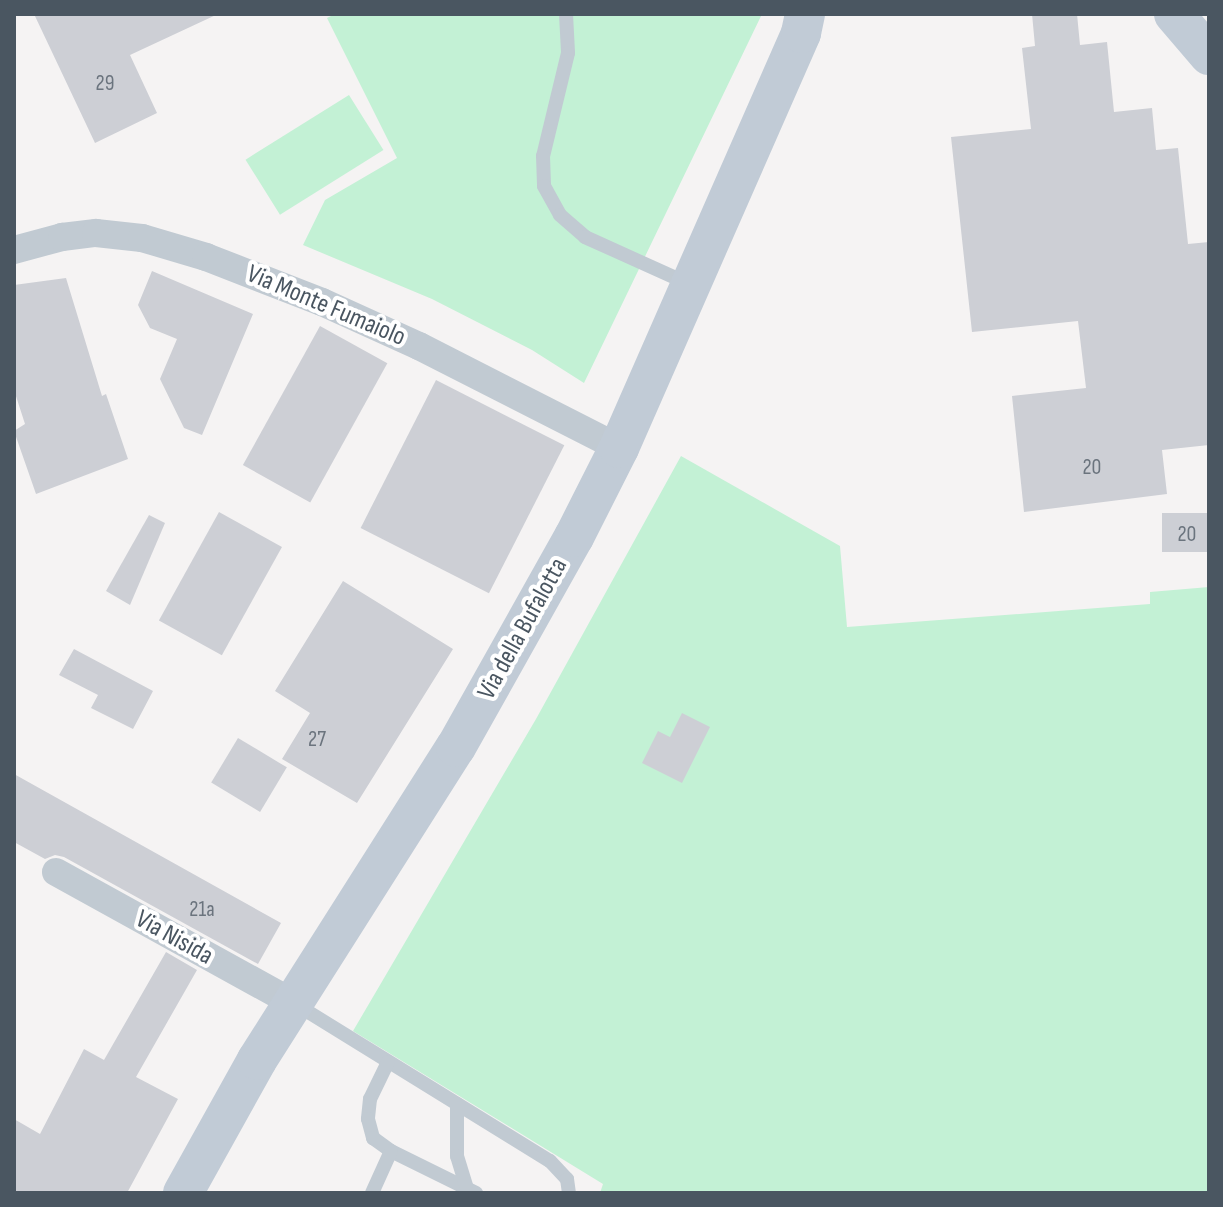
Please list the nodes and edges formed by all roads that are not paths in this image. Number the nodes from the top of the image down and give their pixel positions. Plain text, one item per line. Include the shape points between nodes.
1 (566, 14) edge
2 (1174, 14) edge
3 (807, 20) edge
4 (1209, 55) edge
5 (14, 250) edge
6 (690, 284) junction
7 (619, 448) junction
8 (56, 872) dead end
9 (293, 1003) junction
10 (388, 1062) junction
11 (457, 1104) junction
12 (391, 1151) junction
13 (471, 1190) edge
14 (183, 1193) edge
15 (372, 1193) edge
16 (569, 1193) edge

1 - 6 lane via 568,53 543,156 544,186 560,215 585,237
2 - 4 street
3 - 6 street, Via della Bufalotta
5 - 7 street, Via Monte Fumaiolo via 96,233 142,238 206,257 419,346
6 - 7 street, Via della Bufalotta
7 - 9 street, Via della Bufalotta via 526,627 456,747
8 - 9 street, Via Nisida
9 - 10 lane
9 - 14 street, Via della Bufalotta
10 - 11 lane
10 - 12 lane via 370,1099 368,1119 373,1138
11 - 13 lane via 457,1156
11 - 16 lane via 550,1161 567,1179
12 - 13 lane
12 - 15 lane

